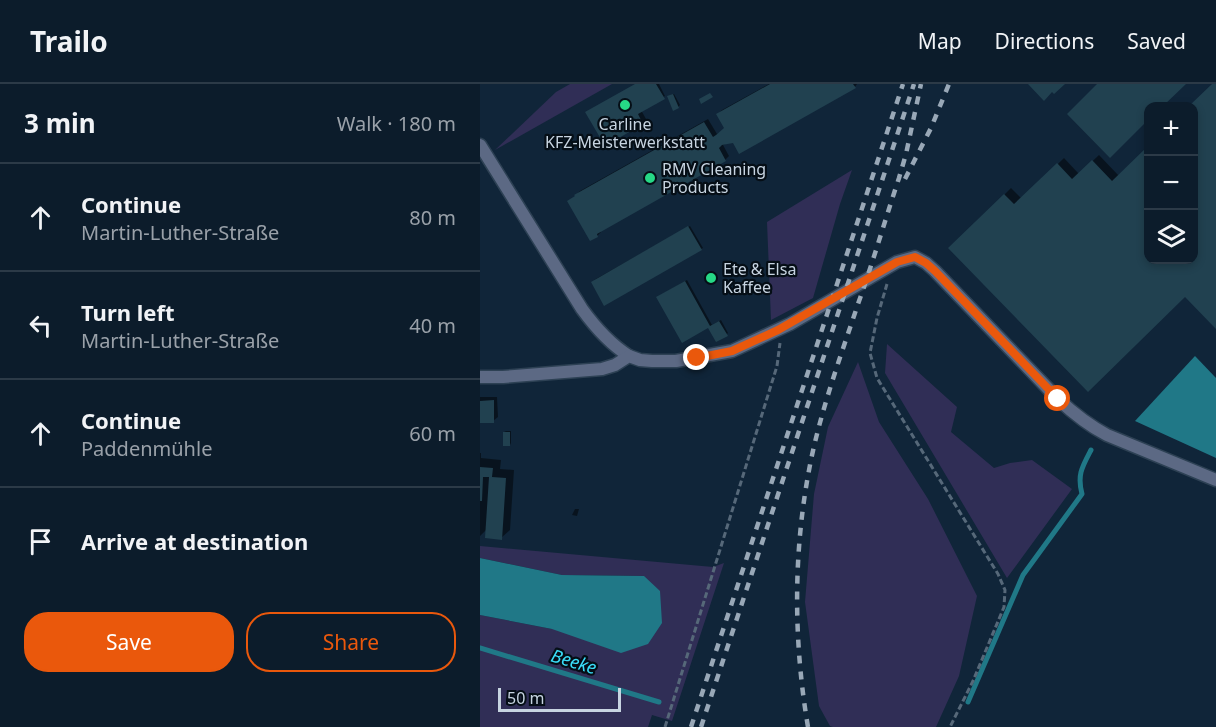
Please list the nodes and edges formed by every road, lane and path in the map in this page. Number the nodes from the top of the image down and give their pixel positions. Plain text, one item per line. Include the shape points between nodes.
1 (480, 145) edge
2 (894, 263) junction
3 (778, 330) junction
4 (629, 356) junction
5 (480, 377) edge
6 (1216, 480) edge
7 (665, 727) edge
8 (950, 727) edge

1 - 4 street via 582,309
2 - 3 street
2 - 6 street via 915,257 926,263 1058,399 1091,426
2 - 8 path via 870,353 877,378 1005,590 1004,607
3 - 4 street via 732,351 697,358 652,361
3 - 7 path via 777,366
4 - 5 street via 602,369

